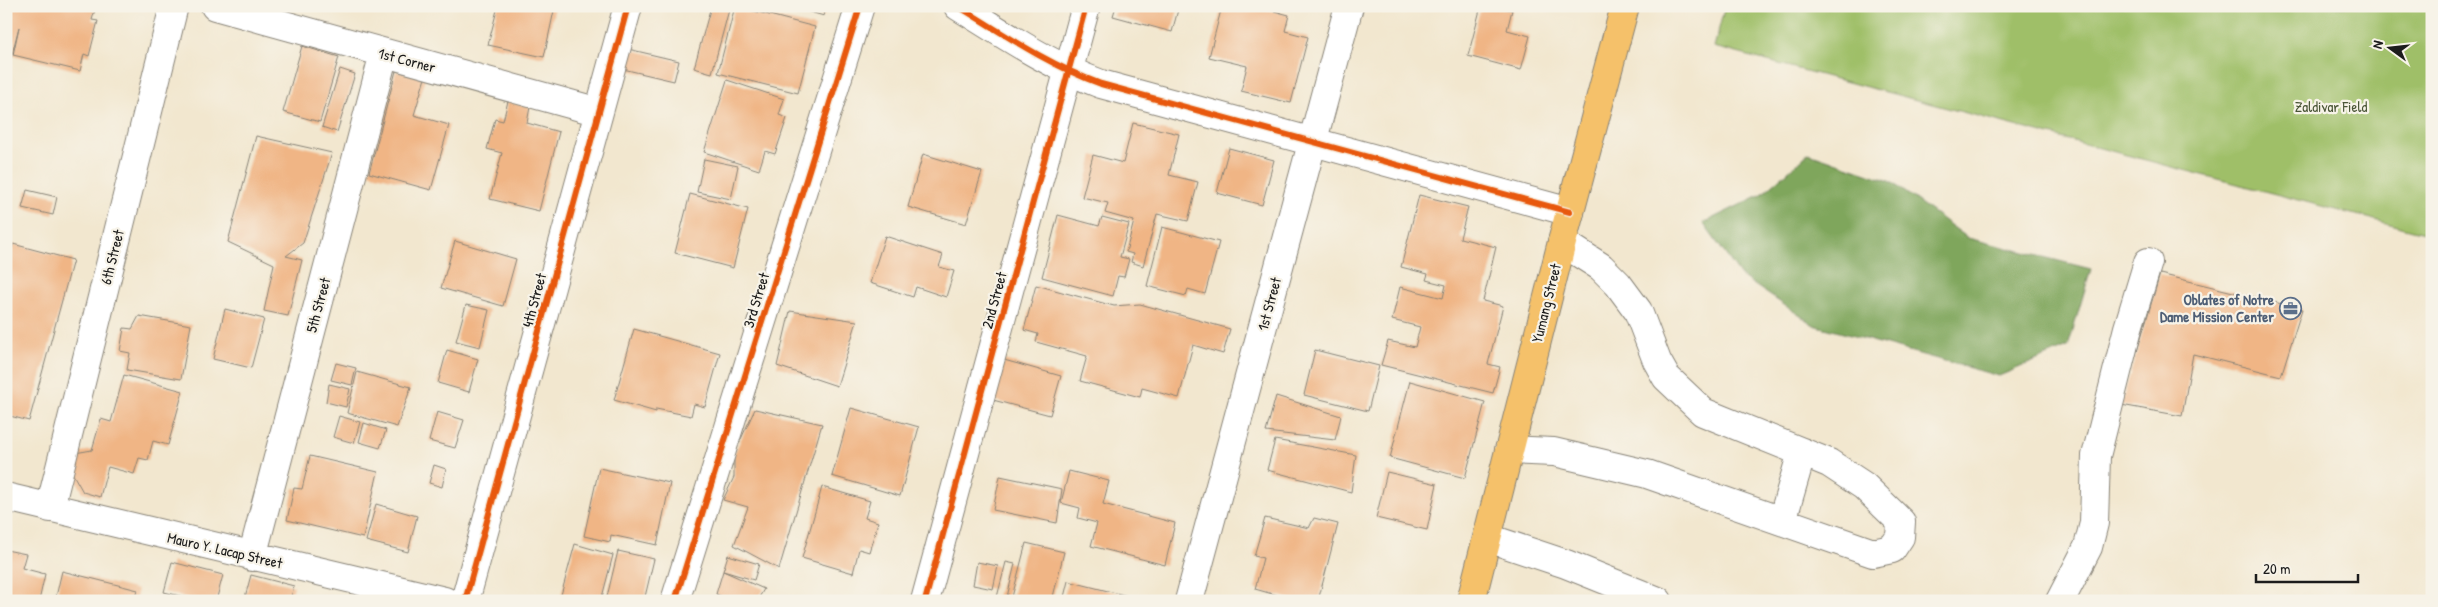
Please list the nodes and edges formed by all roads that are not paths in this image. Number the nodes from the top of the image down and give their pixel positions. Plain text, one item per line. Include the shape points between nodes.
1 (174, 6) edge
2 (215, 6) edge
3 (628, 6) edge
4 (860, 6) edge
5 (958, 6) edge
6 (1086, 6) edge
7 (1349, 6) edge
8 (1625, 6) edge
9 (384, 53) junction
10 (1068, 72) junction
11 (599, 112) junction
12 (1313, 141) junction
13 (1570, 212) junction
14 (1562, 242) junction
15 (2148, 262) dead end
16 (1509, 450) junction
17 (1802, 452) junction
18 (6, 497) edge
19 (50, 508) junction
20 (1782, 521) junction
21 (1488, 538) junction
22 (252, 557) junction
23 (1625, 595) edge
24 (445, 601) edge
25 (465, 601) edge
26 (676, 601) edge
27 (925, 601) edge
28 (1189, 601) edge
29 (1471, 601) edge
30 (1658, 601) edge
31 (2060, 601) edge

1 - 19 street, 6th Street
2 - 9 street, 1st Corner
3 - 11 street, 4th Street
4 - 26 street, 3rd Street
5 - 10 street
6 - 10 street, 2nd Street
7 - 12 street, 1st Street
8 - 13 main road, Yumang Street
9 - 11 street, 1st Corner
9 - 22 street, 5th Street
10 - 12 street via 1101,84
10 - 27 street, 2nd Street
11 - 25 street, 4th Street
12 - 13 street
12 - 28 street, 1st Street
13 - 14 main road, Yumang Street
14 - 16 main road, Yumang Street
14 - 17 street via 1602,268 1618,284 1638,311 1666,377 1703,412
15 - 31 street via 2096,456 2094,523 2088,547
16 - 20 street via 1554,452 1647,474
16 - 21 main road, Yumang Street
17 - 20 street
17 - 20 street via 1829,463 1864,486 1901,522 1900,537 1892,549 1873,553
18 - 19 street, Mauro Y. Lacap Street
19 - 22 street, Mauro Y. Lacap Street
21 - 23 street via 1566,564
21 - 29 main road, Yumang Street
22 - 24 street, Mauro Y. Lacap Street
23 - 30 street

